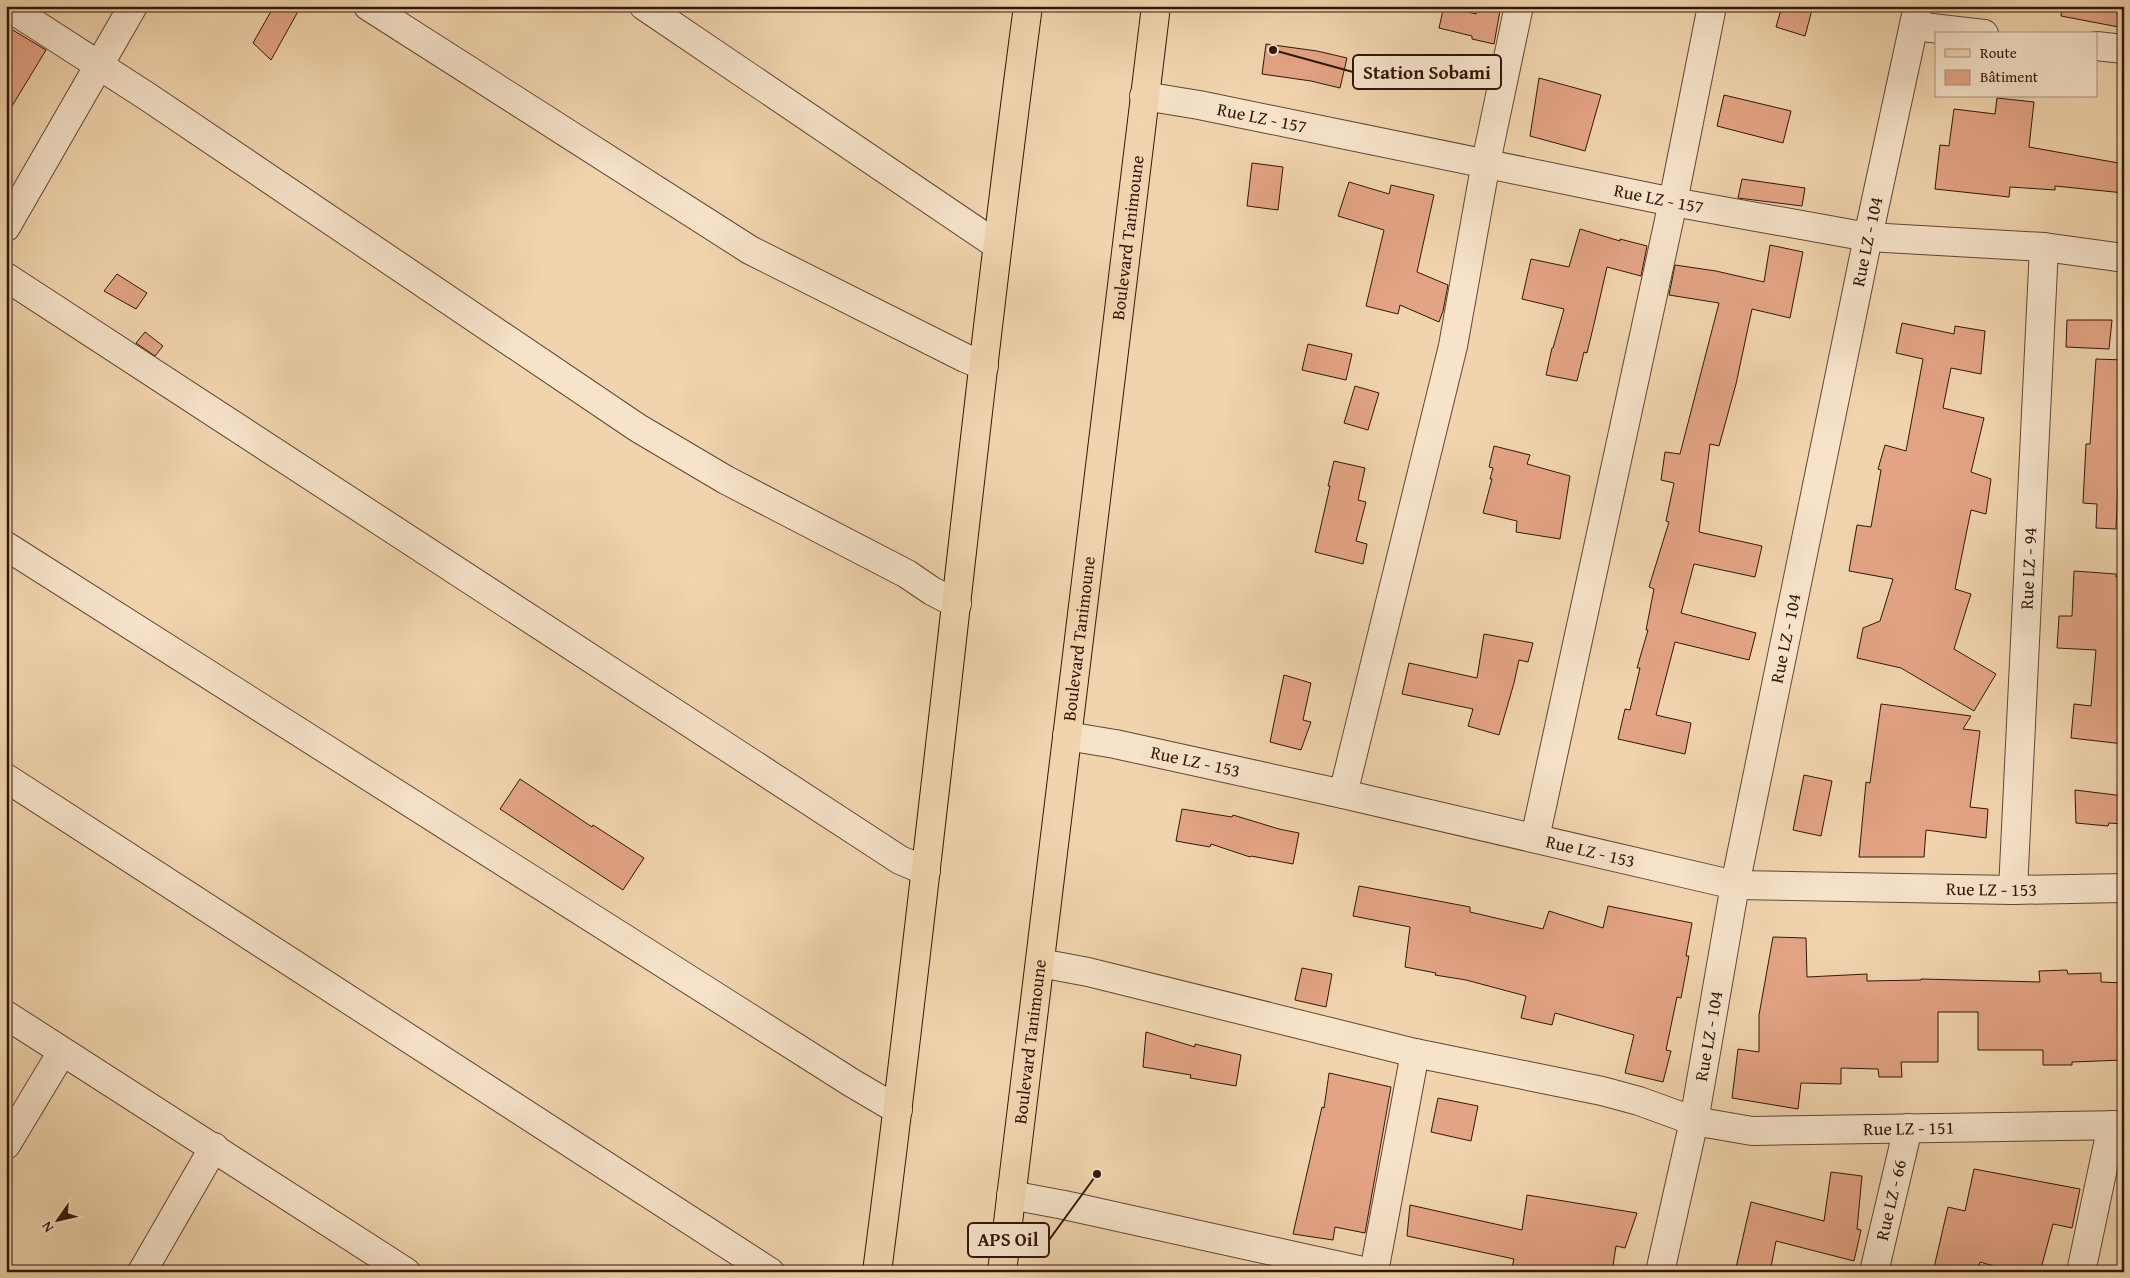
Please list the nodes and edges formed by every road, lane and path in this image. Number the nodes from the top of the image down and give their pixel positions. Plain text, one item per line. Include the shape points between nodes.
1 (7, 6) edge
2 (133, 6) edge
3 (368, 6) edge
4 (644, 6) edge
5 (1028, 6) edge
6 (1156, 6) edge
7 (1520, 6) edge
8 (1712, 6) edge
9 (1916, 16) edge
10 (1976, 32) edge
11 (2098, 46) edge
12 (2124, 49) edge
13 (98, 66) junction
14 (1144, 96) junction
15 (1486, 162) junction
16 (1673, 202) junction
17 (6, 227) edge
18 (1868, 237) junction
19 (997, 245) junction
20 (2044, 247) junction
21 (2124, 258) edge
22 (6, 277) edge
23 (984, 366) junction
24 (6, 546) edge
25 (958, 604) junction
26 (1067, 736) junction
27 (6, 778) edge
28 (1343, 794) junction
29 (1535, 838) junction
30 (926, 872) junction
31 (1735, 885) junction
32 (2124, 888) edge
33 (2013, 890) junction
34 (1040, 963) junction
35 (6, 1015) edge
36 (62, 1052) junction
37 (1415, 1053) junction
38 (898, 1110) junction
39 (1694, 1121) junction
40 (2118, 1125) edge
41 (1908, 1128) junction
42 (6, 1145) edge
43 (214, 1147) junction
44 (1011, 1195) junction
45 (373, 1263) edge
46 (142, 1272) edge
47 (406, 1272) edge
48 (770, 1272) edge
49 (877, 1272) edge
50 (1002, 1272) edge
51 (1367, 1272) edge
52 (1374, 1272) edge
53 (1660, 1272) edge
54 (1874, 1272) edge
55 (2081, 1272) edge

1 - 13 street
2 - 13 street
3 - 23 street via 750,250
4 - 19 street
5 - 19 main road
6 - 14 main road, Boulevard Tanimoune
7 - 15 street
8 - 16 street
9 - 10 street
9 - 18 street, Rue LZ - 104
11 - 12 street
13 - 17 street
13 - 25 street via 638,428 726,480
14 - 15 street, Rue LZ - 157
14 - 26 main road, Boulevard Tanimoune
15 - 16 street, Rue LZ - 157
15 - 28 street via 1453,346
16 - 18 street, Rue LZ - 157
16 - 29 street
18 - 20 street, Rue LZ - 157
18 - 31 street, Rue LZ - 104
19 - 23 main road
20 - 21 street, Rue LZ - 157
20 - 33 street, Rue LZ - 94
22 - 30 street via 900,860
23 - 25 main road
24 - 38 street
25 - 30 main road
26 - 28 street, Rue LZ - 153
26 - 34 main road, Boulevard Tanimoune
27 - 48 street
28 - 29 street, Rue LZ - 153
29 - 31 street, Rue LZ - 153
30 - 38 main road
31 - 33 street, Rue LZ - 153
31 - 39 street, Rue LZ - 104
32 - 33 street, Rue LZ - 153
34 - 37 street, Rue LZ - 151
34 - 44 main road, Boulevard Tanimoune
35 - 36 street
36 - 42 street
36 - 43 street
37 - 39 street, Rue LZ - 151 via 1602,1091
37 - 52 street
38 - 49 main road
39 - 41 street, Rue LZ - 151 via 1752,1131
39 - 53 street, Rue LZ - 104
40 - 41 street, Rue LZ - 151
40 - 55 street
41 - 54 street, Rue LZ - 66
43 - 45 street
43 - 46 street
44 - 50 main road, Boulevard Tanimoune
44 - 51 street
45 - 47 street

